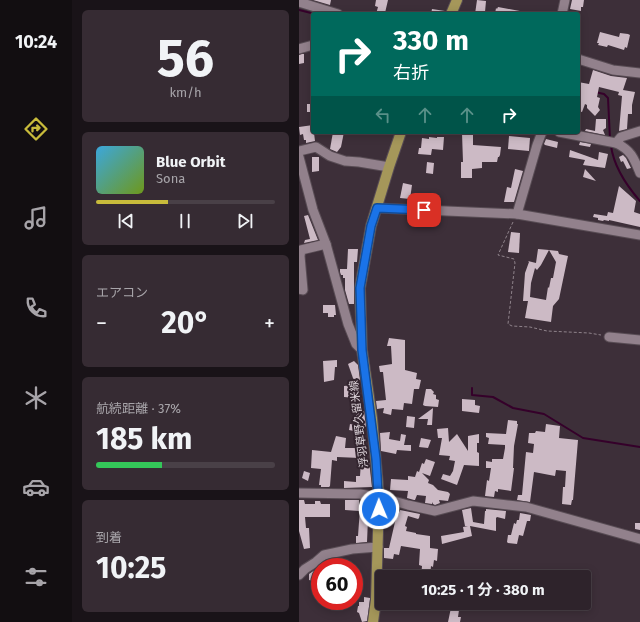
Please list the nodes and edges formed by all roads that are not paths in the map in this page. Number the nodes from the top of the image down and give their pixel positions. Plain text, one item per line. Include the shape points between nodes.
1 (457, 0) edge
2 (565, 0) edge
3 (299, 2) edge
4 (332, 12) edge
5 (452, 12) edge
6 (562, 12) edge
7 (311, 46) edge
8 (299, 49) edge
9 (580, 61) edge
10 (640, 73) edge
11 (640, 131) edge
12 (400, 134) edge
13 (541, 134) edge
14 (569, 134) edge
15 (612, 143) junction
16 (299, 151) edge
17 (299, 157) edge
18 (389, 167) junction
19 (640, 173) edge
20 (377, 208) junction
21 (517, 214) junction
22 (640, 235) edge
23 (326, 244) junction
24 (299, 289) edge
25 (609, 337) road end
26 (640, 340) edge
27 (362, 350) junction
28 (299, 493) edge
29 (379, 497) junction
30 (640, 539) edge
31 (378, 547) junction
32 (299, 575) edge
33 (373, 622) edge

1 - 5 main road
2 - 6 street
3 - 4 street
7 - 8 street
9 - 10 street via 613,70
11 - 15 street
12 - 18 main road, 浮羽草野久留米線
13 - 21 street
14 - 15 street
15 - 19 street via 622,146 632,154
16 - 18 street via 316,147 330,156 345,161
17 - 23 street via 313,210
18 - 20 main road, 浮羽草野久留米線
20 - 21 street
20 - 27 main road, 浮羽草野久留米線 via 371,226 360,288
21 - 22 street
23 - 24 street via 301,250 303,290
23 - 27 street via 348,324 356,344
25 - 26 street
27 - 29 main road, 浮羽草野久留米線 via 372,418
28 - 29 street
29 - 30 street via 435,511 473,501 526,507
29 - 31 main road, 浮羽草野久留米線
31 - 32 street via 324,554
31 - 33 main road, 浮羽草野久留米線

